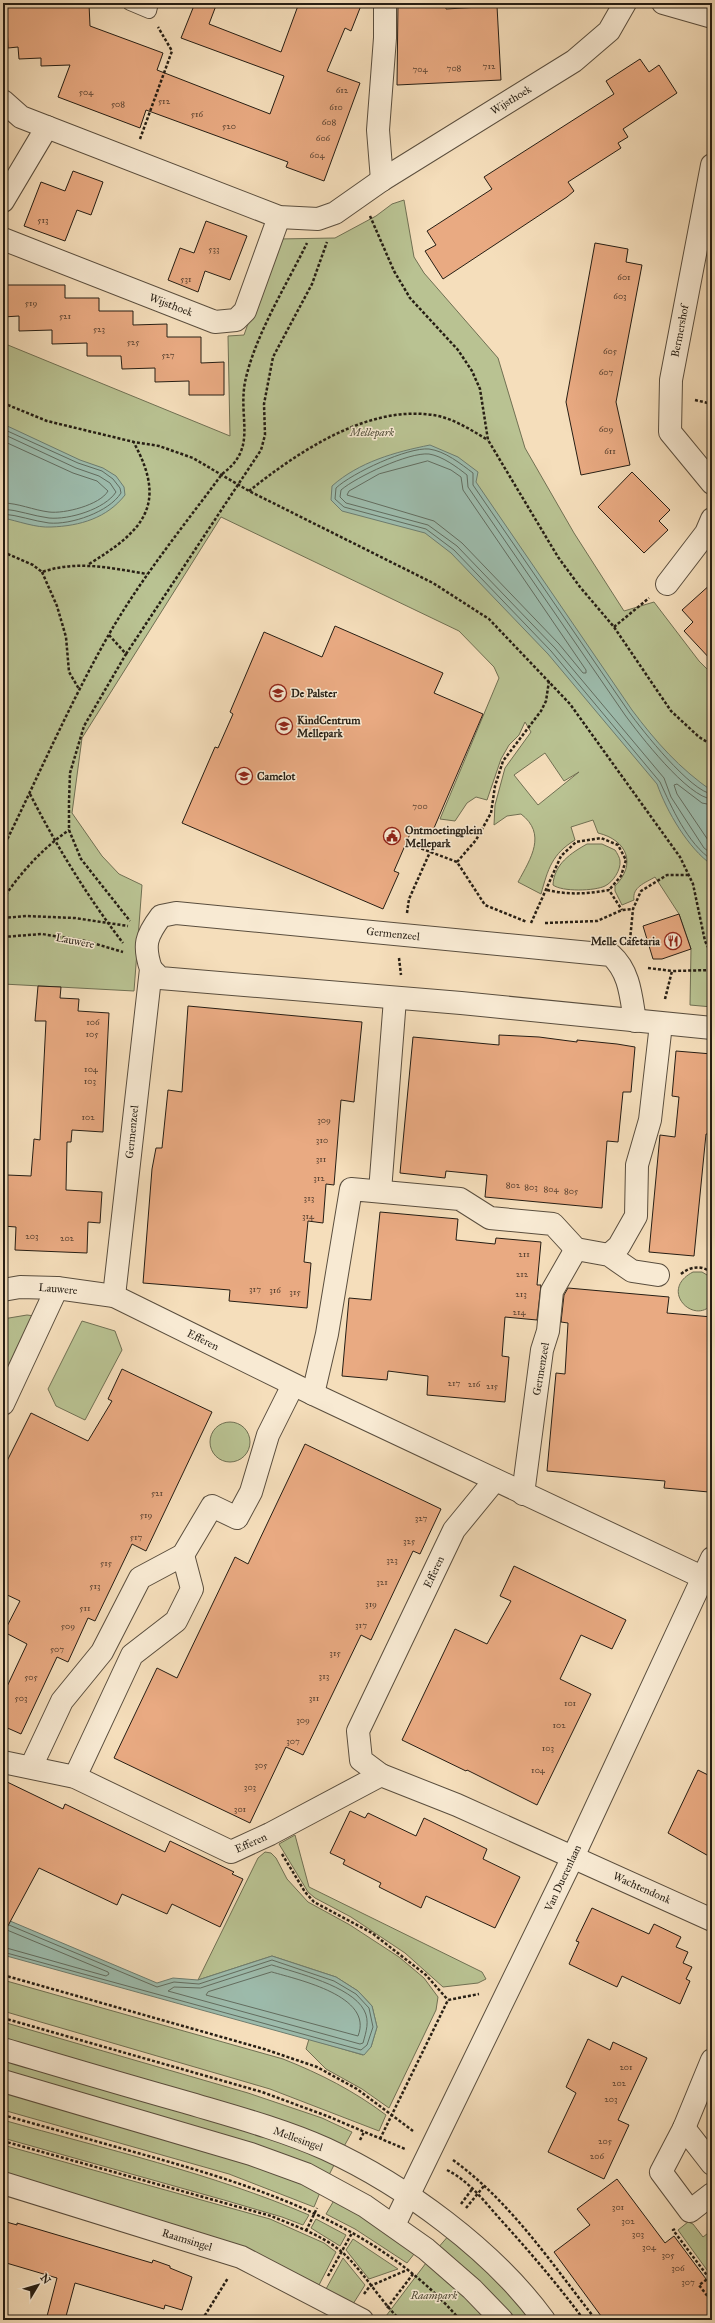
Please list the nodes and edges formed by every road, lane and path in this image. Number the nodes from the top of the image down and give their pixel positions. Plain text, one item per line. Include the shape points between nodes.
1 (130, 3) edge
2 (385, 3) edge
3 (625, 3) edge
4 (663, 3) edge
5 (150, 7) edge
6 (712, 17) edge
7 (3, 101) edge
8 (47, 127) junction
9 (132, 160) junction
10 (712, 165) edge
11 (382, 180) junction
12 (361, 195) junction
13 (3, 201) edge
14 (279, 217) junction
15 (318, 219) junction
16 (3, 239) edge
17 (3, 403) edge
18 (488, 440) junction
19 (134, 442) junction
20 (222, 474) junction
21 (712, 483) edge
22 (238, 484) junction
23 (249, 491) junction
24 (712, 519) edge
25 (3, 552) edge
26 (89, 564) junction
27 (42, 572) junction
28 (147, 574) junction
29 (667, 584) dead end
30 (648, 598) dead end
31 (614, 627) junction
32 (108, 635) junction
33 (126, 654) junction
34 (549, 680) junction
35 (80, 689) junction
36 (712, 745) edge
37 (30, 794) junction
38 (69, 830) junction
39 (54, 840) junction
40 (412, 845) dead end
41 (3, 848) edge
42 (430, 852) junction
43 (457, 862) junction
44 (689, 875) junction
45 (547, 890) junction
46 (609, 890) junction
47 (3, 899) edge
48 (633, 909) junction
49 (622, 910) junction
50 (3, 918) edge
51 (107, 922) junction
52 (531, 923) junction
53 (403, 935) junction
54 (3, 937) edge
55 (128, 949) dead end
56 (124, 953) dead end
57 (712, 955) edge
58 (621, 964) junction
59 (151, 969) junction
60 (712, 970) edge
61 (395, 999) junction
62 (635, 1021) junction
63 (661, 1024) junction
64 (712, 1028) edge
65 (380, 1191) junction
66 (576, 1249) junction
67 (609, 1255) junction
68 (712, 1273) edge
69 (658, 1275) joint
70 (56, 1288) junction
71 (3, 1290) edge
72 (114, 1296) junction
73 (293, 1385) junction
74 (313, 1394) junction
75 (3, 1404) edge
76 (495, 1480) junction
77 (523, 1494) junction
78 (183, 1555) junction
79 (712, 1558) edge
80 (702, 1577) junction
81 (3, 1762) edge
82 (31, 1767) junction
83 (382, 1775) junction
84 (75, 1777) junction
85 (270, 1834) junction
86 (573, 1857) junction
87 (712, 1920) edge
88 (3, 1976) edge
89 (510, 1988) junction
90 (448, 2000) junction
91 (3, 2018) edge
92 (3, 2049) edge
93 (712, 2060) edge
94 (3, 2081) edge
95 (392, 2114) junction
96 (3, 2115) edge
97 (684, 2128) junction
98 (364, 2132) dead end
99 (380, 2139) dead end
100 (3, 2141) edge
101 (433, 2146) junction
102 (712, 2164) edge
103 (3, 2183) edge
104 (473, 2188) dead end
105 (712, 2194) edge
106 (409, 2195) junction
107 (690, 2210) junction
108 (394, 2225) junction
109 (352, 2233) junction
110 (342, 2252) junction
111 (241, 2257) junction
112 (407, 2270) junction
113 (370, 2286) junction
114 (318, 2296) junction
115 (712, 2302) edge
116 (357, 2317) edge
117 (202, 2320) edge
118 (400, 2320) edge
119 (460, 2320) edge
120 (502, 2320) edge
121 (544, 2320) edge
122 (584, 2320) edge
123 (596, 2320) edge

1 - 5 lane
2 - 11 street via 378,130
3 - 11 street, Wijsthoek via 609,31 574,61
4 - 6 street
5 - 9 path via 172,51
7 - 8 street, Wijsthoek via 21,117
8 - 9 street, Wijsthoek
8 - 13 street
9 - 14 street, Wijsthoek
10 - 21 street, Bermershof via 671,380 670,432
11 - 12 street, Wijsthoek
12 - 15 street, Wijsthoek via 335,213
12 - 18 path via 394,270 410,298 458,350 472,371 480,389
14 - 15 street, Wijsthoek
14 - 16 street, Wijsthoek via 245,311 236,320 215,322
15 - 20 path via 251,362 243,402 243,448 234,466
15 - 22 path via 327,235 322,259 312,284 273,357 264,404 265,435 261,450
17 - 19 path via 47,421
18 - 23 path via 461,424 434,415 412,413 388,416 357,425 312,446
18 - 31 path via 558,557
19 - 20 path via 159,446 193,458
19 - 26 path via 150,480 150,499 146,512 130,536
20 - 22 path
20 - 28 path
22 - 23 path
22 - 33 path
23 - 34 path via 433,583 464,602 489,619
24 - 29 street via 706,533
25 - 27 path via 33,565
26 - 27 path
26 - 28 path
27 - 35 path via 57,606 66,637 69,672
28 - 32 path
30 - 31 path
31 - 36 path via 671,711 699,737
32 - 33 path
32 - 35 path
33 - 38 path via 84,726 76,746 70,773
34 - 43 path via 546,701 541,711 504,761 495,786 491,813 476,840
34 - 44 path via 613,761
35 - 37 path via 52,743
37 - 39 path
37 - 41 path
38 - 39 path
38 - 51 path via 81,859 134,925 123,926
39 - 47 path via 21,875
39 - 51 path
40 - 42 path
42 - 43 path
42 - 53 path via 409,898
43 - 52 path via 485,905
44 - 48 path via 667,875 640,891
44 - 57 path via 705,941
45 - 46 path via 590,894
45 - 46 path via 551,875 561,856 576,842 601,838 618,845 626,860 621,876
45 - 52 path
46 - 49 path
48 - 49 path
48 - 58 path via 631,936
49 - 52 path via 597,921
50 - 51 path via 51,917
51 - 55 path
53 - 58 street, Germenzeel via 610,955
53 - 59 street, Germenzeel via 176,913 160,916 150,930 145,951
53 - 61 path via 397,948 403,985
54 - 56 path, Lauwere via 42,934 86,941
58 - 62 street via 630,987
59 - 61 street via 160,978
59 - 72 street, Germenzeel
60 - 63 path via 672,971 667,985
61 - 62 street via 461,1003
61 - 65 street
62 - 63 street
63 - 64 street
63 - 67 street via 650,1120 637,1165 636,1216 619,1246
65 - 66 street via 460,1199 490,1218 553,1224
65 - 74 street via 351,1189 327,1334
66 - 67 street
66 - 77 street, Germenzeel via 552,1291
67 - 69 street via 632,1271
68 - 69 path via 696,1267 676,1278
70 - 71 street, Lauwere via 20,1287
70 - 72 street, Lauwere
70 - 75 street
72 - 73 street, Efferen
73 - 74 street, Efferen
73 - 78 street via 268,1435 251,1492 237,1518 212,1506
74 - 76 street, Efferen
76 - 77 street, Efferen
76 - 83 street, Efferen via 454,1530 358,1731 361,1760
77 - 80 street, Efferen
78 - 82 street via 140,1578 102,1652 62,1700
78 - 84 street via 192,1589 176,1621 132,1655
79 - 80 street, Van Duerenlaan
80 - 86 street, Van Duerenlaan
81 - 82 street, Efferen
82 - 84 street, Efferen
83 - 85 street, Efferen
83 - 86 street, Efferen via 457,1805
84 - 85 street, Efferen via 231,1852
85 - 90 path via 305,1892 314,1902 372,1933 426,1975
86 - 87 street, Wachtendonk
86 - 89 street, Van Duerenlaan
88 - 95 path via 264,2049 317,2067 357,2089
89 - 90 path
89 - 101 street, Van Duerenlaan
90 - 95 path
91 - 98 path via 262,2092
92 - 106 street, Mellesingel via 240,2118 318,2146
93 - 97 street
94 - 108 street via 258,2156 306,2174
95 - 99 path
95 - 101 path
96 - 109 path via 252,2187 321,2215
97 - 102 street
97 - 107 street via 661,2172
100 - 110 path via 271,2216 324,2240
101 - 106 street, Van Duerenlaan
101 - 123 path via 466,2170 514,2216
103 - 111 street, Raamsingel
104 - 122 path via 534,2257
105 - 107 street
106 - 108 street, Van Duerenlaan
106 - 121 street, Mellesingel via 446,2222 489,2260 536,2308
107 - 115 path via 685,2220 673,2230 709,2278 699,2285
108 - 120 street via 444,2263
109 - 110 path
109 - 112 path via 375,2246
110 - 113 path
110 - 114 path
111 - 114 street, Raamsingel
111 - 117 path
112 - 113 path
112 - 119 path via 446,2304
113 - 116 path
113 - 118 path
114 - 116 street, Raamsingel

